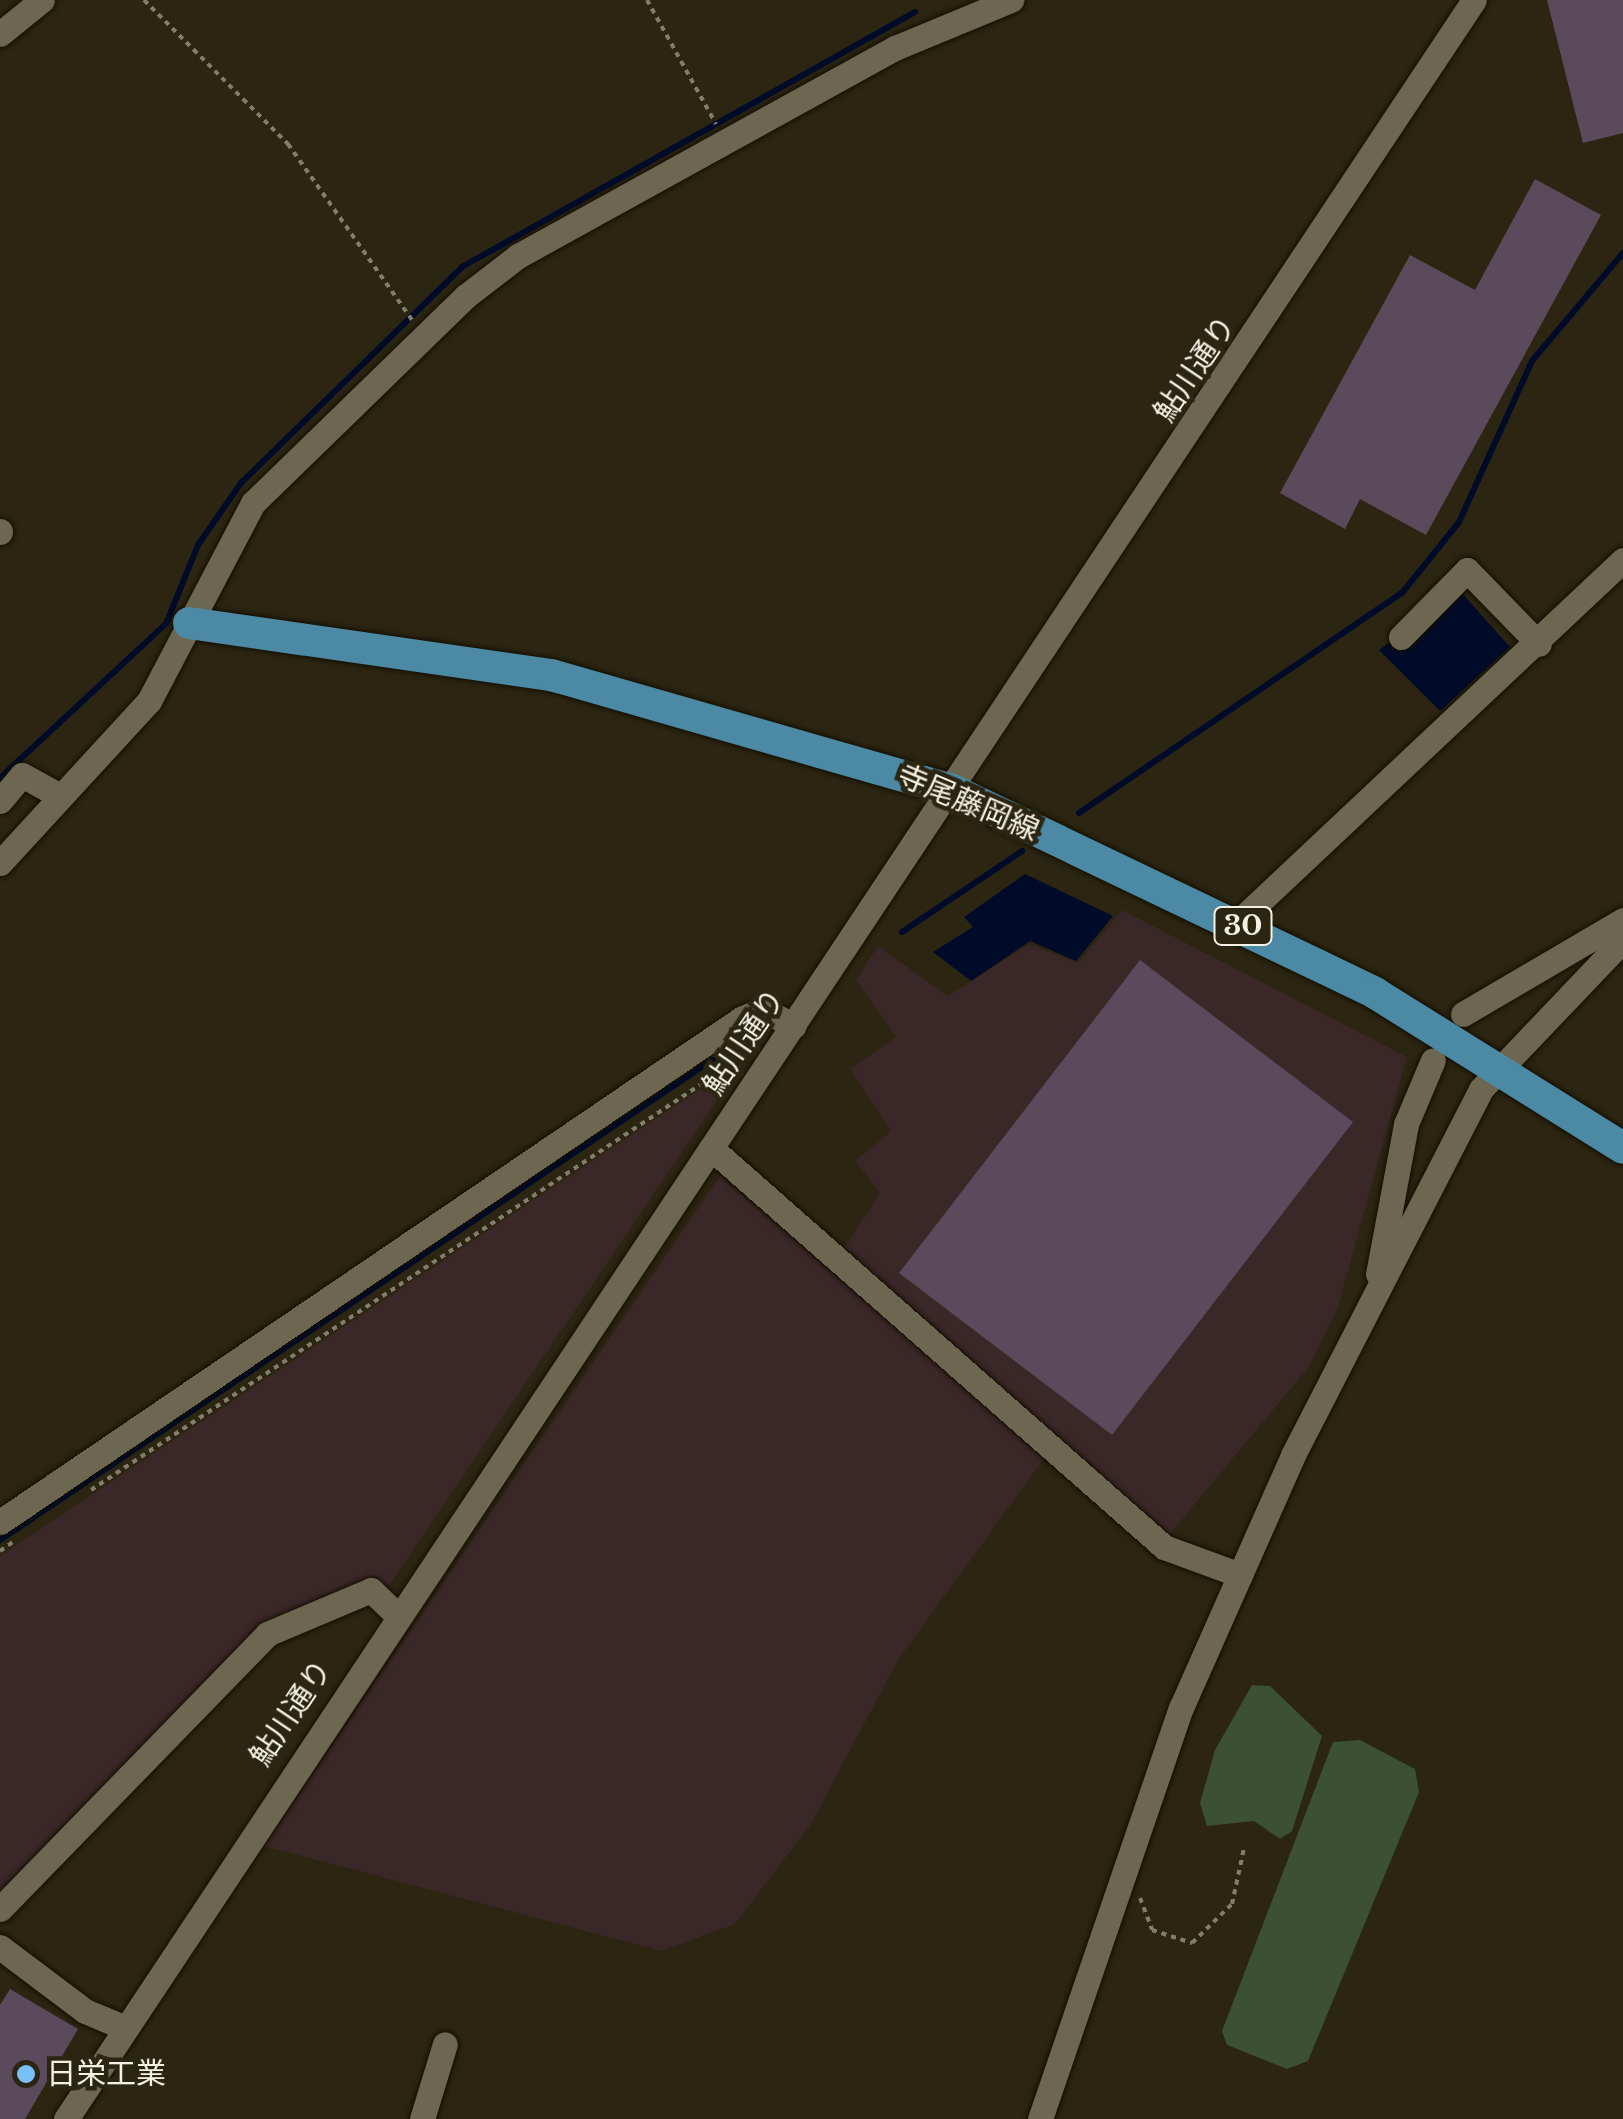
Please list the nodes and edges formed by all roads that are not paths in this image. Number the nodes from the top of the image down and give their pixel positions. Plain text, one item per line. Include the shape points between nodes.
1 (42, 0) edge
2 (1011, 0) edge
3 (1474, 0) edge
4 (0, 34) edge
5 (1623, 560) edge
6 (189, 623) junction
7 (1401, 637) dead end
8 (1538, 644) junction
9 (952, 790) junction
10 (60, 796) junction
11 (0, 801) edge
12 (0, 863) edge
13 (1623, 920) edge
14 (1237, 923) junction
15 (1623, 940) edge
16 (1463, 1014) dead end
17 (794, 1026) junction
18 (1432, 1060) dead end
19 (1509, 1076) junction
20 (711, 1148) junction
21 (1623, 1148) edge
22 (1372, 1309) junction
23 (8, 1531) edge
24 (1240, 1576) junction
25 (396, 1614) junction
26 (0, 1909) edge
27 (2, 1952) edge
28 (123, 2027) junction
29 (444, 2044) dead end
30 (66, 2119) edge
31 (422, 2119) edge
32 (1040, 2119) edge

1 - 4 street
2 - 6 street via 896,48 518,256 252,503
3 - 9 street, 鮎川通り
5 - 8 street
6 - 9 main road, 寺尾藤岡線 via 551,676
6 - 10 street via 149,701
7 - 8 street via 1468,570
8 - 14 street
9 - 14 main road, 寺尾藤岡線 / 30
9 - 17 street, 鮎川通り
10 - 11 street via 22,774
10 - 12 street
13 - 16 street
14 - 19 main road, 寺尾藤岡線 / 30
15 - 19 street
17 - 20 street, 鮎川通り
17 - 23 street via 763,1009 742,1019
18 - 22 street via 1406,1124
19 - 21 main road, 寺尾藤岡線 / 30
19 - 22 street
20 - 24 street via 1164,1547
20 - 25 street, 鮎川通り
22 - 24 street
24 - 32 street via 1181,1708
25 - 26 street via 371,1590 267,1634
25 - 28 street, 鮎川通り
27 - 28 street via 85,2012
28 - 30 street, 鮎川通り
29 - 31 street

